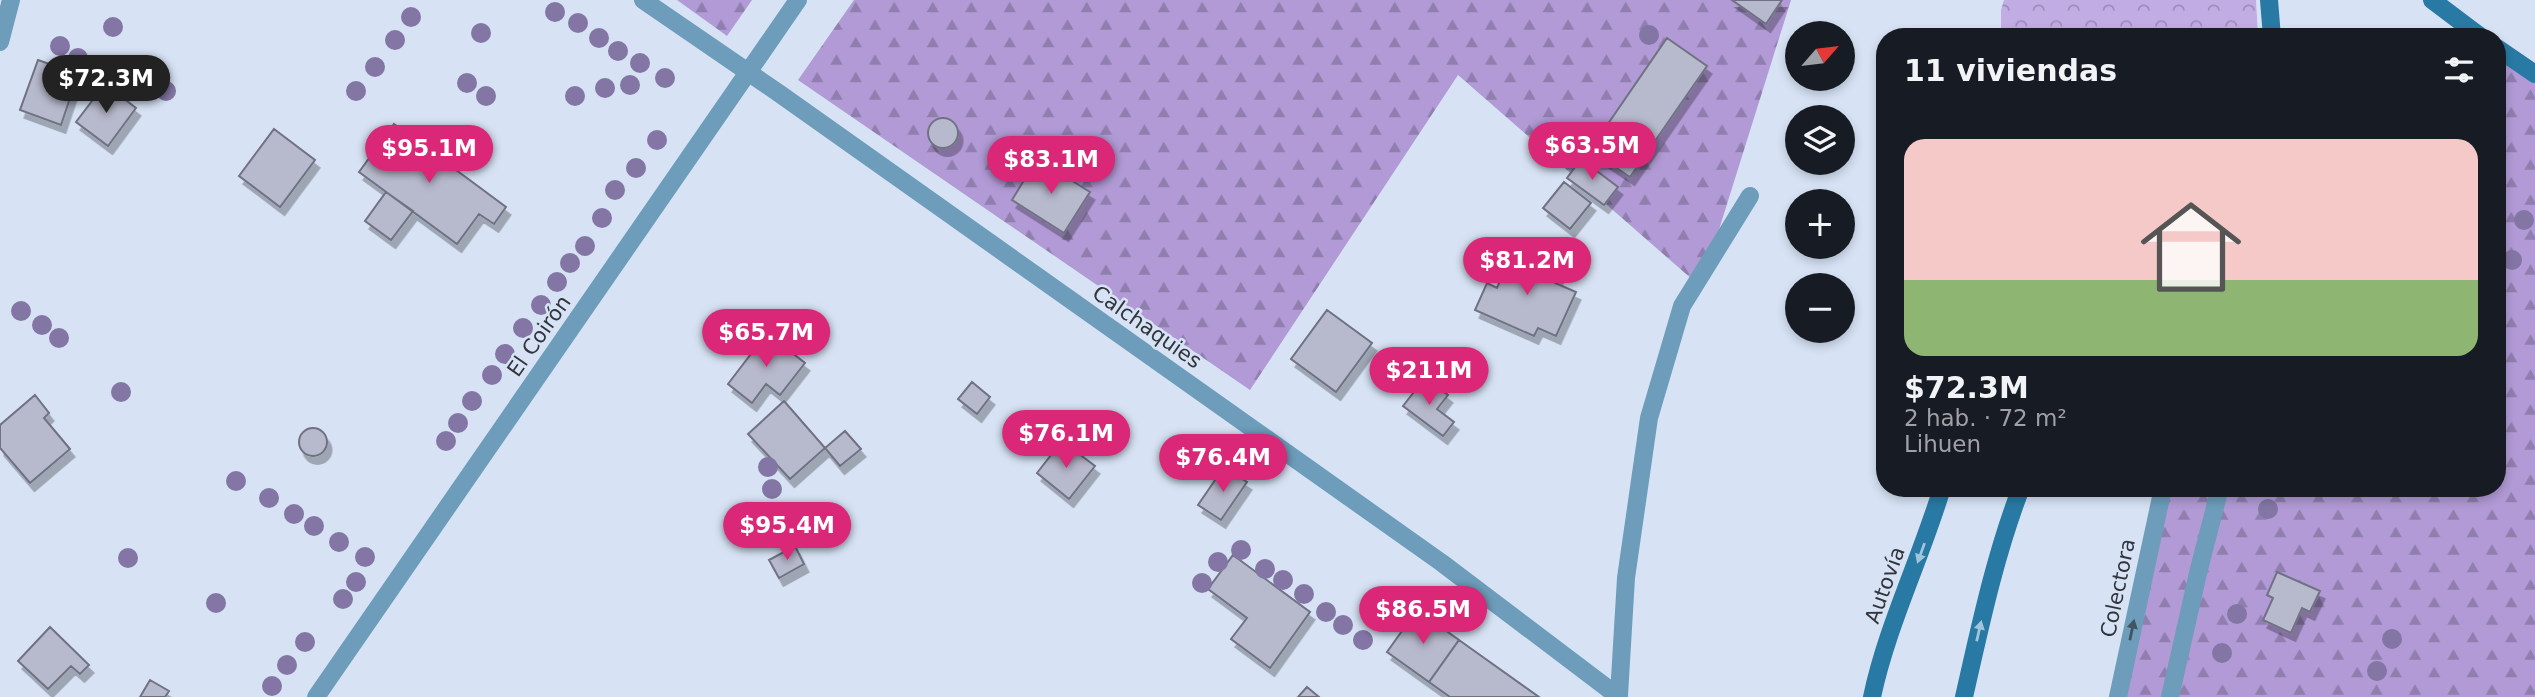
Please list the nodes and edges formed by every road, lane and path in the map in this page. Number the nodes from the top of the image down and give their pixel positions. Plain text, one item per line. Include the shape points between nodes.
1 (11, 0) edge
2 (643, 0) edge
3 (798, 0) edge
4 (2269, 0) edge
5 (2432, 0) edge
6 (2271, 28) edge
7 (2469, 28) edge
8 (0, 42) edge
9 (2506, 54) edge
10 (748, 73) junction
11 (2535, 74) edge
12 (1750, 196) dead end
13 (1939, 497) edge
14 (2017, 497) edge
15 (2161, 497) edge
16 (2218, 497) edge
17 (1619, 696) edge
18 (316, 697) edge
19 (1872, 697) edge
20 (1964, 697) edge
21 (2119, 697) edge
22 (2170, 697) edge

1 - 8 street
2 - 10 street, Calchaquies
3 - 10 street, El Coirón
4 - 6 street
5 - 7 street
9 - 11 street
10 - 17 street, Calchaquies via 1442,563
10 - 18 street, El Coirón
12 - 17 street via 1682,306 1649,418 1626,579
13 -> 19 street, Autovía
20 -> 14 street
21 -> 15 street, Colectora
16 - 22 street

